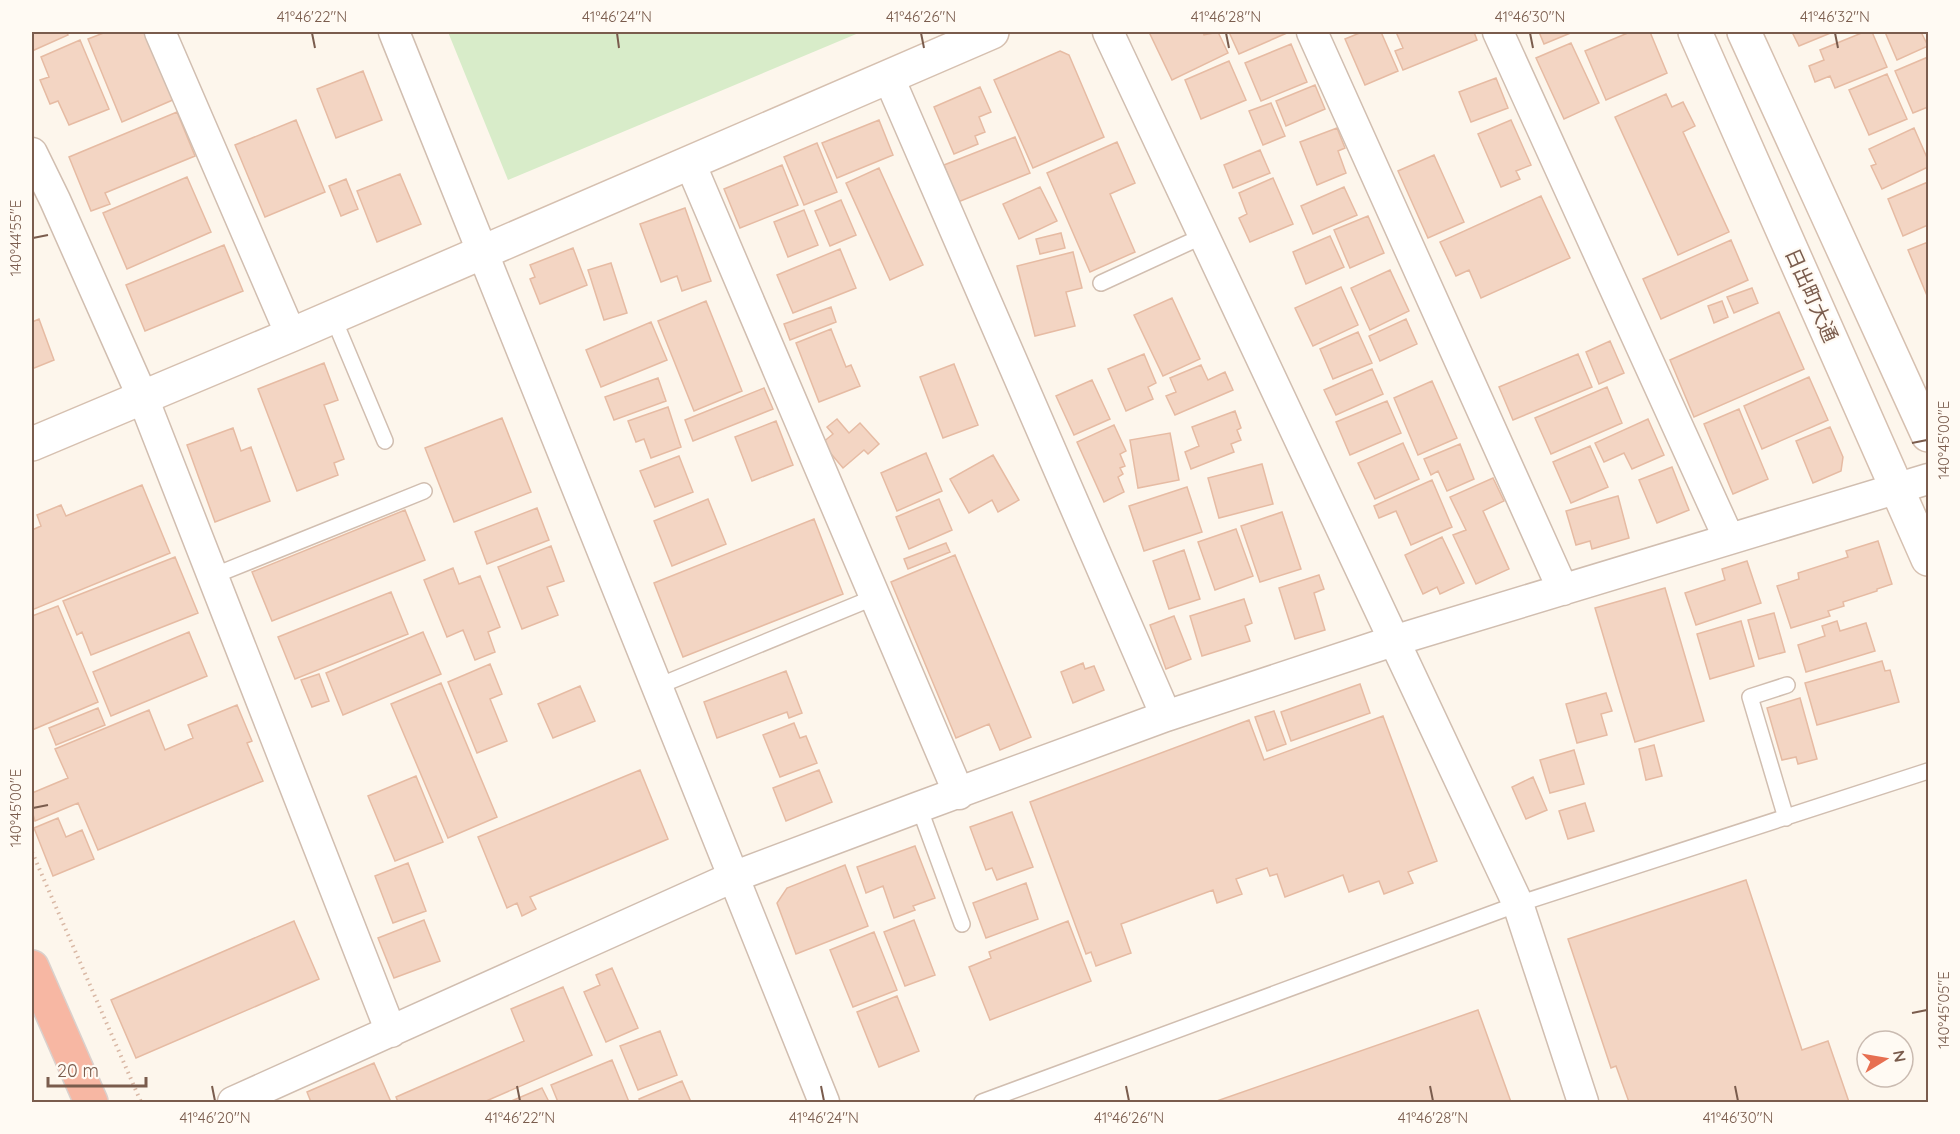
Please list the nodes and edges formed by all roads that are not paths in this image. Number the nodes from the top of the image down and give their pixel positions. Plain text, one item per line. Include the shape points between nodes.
1 (160, 32) edge
2 (394, 32) edge
3 (992, 32) edge
4 (1108, 32) edge
5 (1312, 32) edge
6 (1498, 32) edge
7 (1695, 32) edge
8 (1744, 32) edge
9 (889, 78) junction
10 (32, 153) edge
11 (690, 163) junction
12 (1203, 236) junction
13 (481, 252) junction
14 (1101, 283) dead end
15 (333, 317) junction
16 (291, 335) junction
17 (144, 398) junction
18 (1929, 435) edge
19 (385, 441) dead end
20 (32, 444) edge
21 (1929, 479) edge
22 (1898, 489) junction
23 (424, 491) dead end
24 (1729, 539) junction
25 (1929, 559) edge
26 (213, 576) junction
27 (1563, 590) junction
28 (875, 597) junction
29 (1393, 641) junction
30 (1787, 685) dead end
31 (656, 687) junction
32 (1166, 716) junction
33 (1929, 771) edge
34 (959, 794) junction
35 (919, 807) junction
36 (1786, 818) junction
37 (733, 877) junction
38 (1518, 904) junction
39 (962, 924) dead end
40 (32, 967) edge
41 (391, 1032) junction
42 (90, 1102) edge
43 (233, 1102) edge
44 (824, 1102) edge
45 (982, 1102) edge
46 (1583, 1102) edge

1 - 16 street
2 - 13 street
3 - 9 street
4 - 12 street
5 - 27 street
6 - 24 street
7 - 22 street, 日出町大通
8 - 18 street
9 - 11 street
9 - 32 street
10 - 17 street
11 - 13 street
11 - 28 street
12 - 14 lane
12 - 29 street
13 - 15 street
13 - 31 street
15 - 16 street
15 - 19 lane
16 - 17 street
17 - 20 street
17 - 26 street
21 - 22 street
22 - 24 street
22 - 25 street, 日出町大通
23 - 26 lane
24 - 27 street
26 - 41 street
27 - 29 street
28 - 31 lane
28 - 34 street
29 - 32 street
29 - 38 street
30 - 36 lane via 1750,697
31 - 37 street
32 - 34 street
33 - 36 lane
34 - 35 street
35 - 37 street
35 - 39 lane
36 - 38 lane
37 - 41 street
37 - 44 street
38 - 45 lane
38 - 46 street
40 - 42 highway
41 - 43 street

